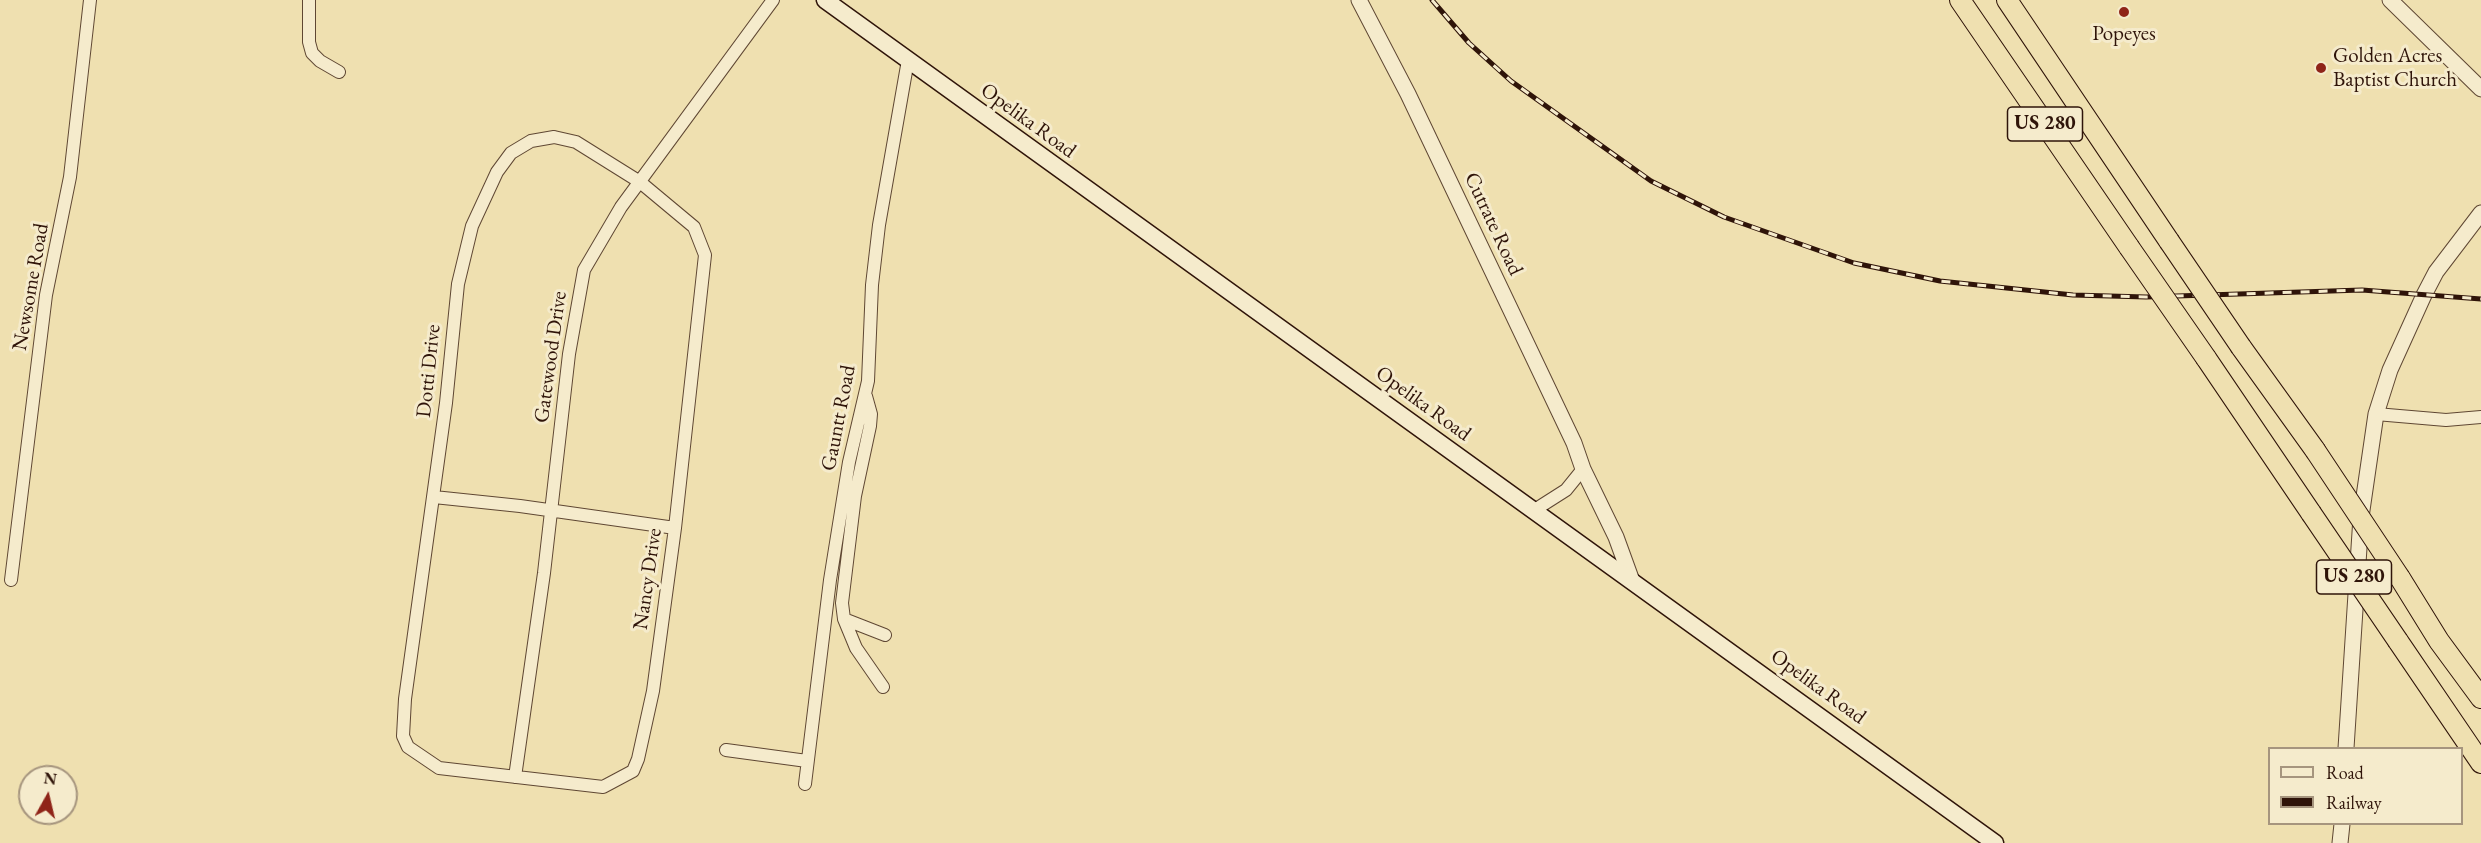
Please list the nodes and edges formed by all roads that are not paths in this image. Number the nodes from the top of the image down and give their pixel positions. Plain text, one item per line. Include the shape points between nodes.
1 (90, 0) edge
2 (309, 0) edge
3 (773, 0) edge
4 (825, 0) edge
5 (1359, 0) edge
6 (1960, 0) edge
7 (2007, 0) edge
8 (2390, 0) edge
9 (908, 60) junction
10 (339, 72) dead end
11 (2481, 89) edge
12 (640, 182) junction
13 (2481, 213) edge
14 (866, 395) junction
15 (2376, 414) junction
16 (2481, 417) edge
17 (1582, 469) junction
18 (434, 497) junction
19 (551, 511) junction
20 (1533, 511) junction
21 (675, 528) junction
22 (10, 580) dead end
23 (1632, 581) junction
24 (844, 619) junction
25 (885, 635) dead end
26 (883, 687) dead end
27 (2481, 698) edge
28 (408, 747) joint
29 (2346, 747) edge
30 (726, 750) dead end
31 (807, 761) junction
32 (2481, 763) edge
33 (515, 777) junction
34 (805, 784) dead end
35 (2342, 825) edge
36 (1995, 843) edge
37 (2340, 843) edge

1 - 22 street, Newsome Road via 70,177 46,295
2 - 10 street via 312,52
3 - 12 street, Gatewood Drive
4 - 9 main road, Opelika Road
5 - 17 street, Cutrate Road via 1574,443
6 - 32 highway, US 280, bridge
7 - 27 highway, US 280, bridge
8 - 11 street
9 - 14 street, Gauntt Road via 879,225
9 - 20 main road, Opelika Road
12 - 18 street, Dotti Drive via 576,142 554,136 531,141 511,153 497,172 472,226 458,284
12 - 19 street, Gatewood Drive via 584,270
12 - 21 street, Nancy Drive via 694,227 705,255
13 - 15 street via 2428,287 2390,370
14 - 24 street via 871,414 847,555
14 - 31 street, Gauntt Road via 849,462
15 - 16 street via 2446,420
15 - 29 street via 2361,517
17 - 20 street via 1566,490
17 - 23 street, Cutrate Road via 1616,537
18 - 19 street
18 - 28 street, Dotti Drive via 405,699 403,736
19 - 21 street
19 - 33 street, Gatewood Drive
20 - 23 main road, Opelika Road
21 - 33 street, Nancy Drive via 653,691 633,771 603,787
23 - 36 main road, Opelika Road
24 - 25 street
24 - 26 street via 861,659
28 - 33 street, Nancy Drive via 439,768
30 - 31 street
31 - 34 street, Gauntt Road
35 - 37 street

